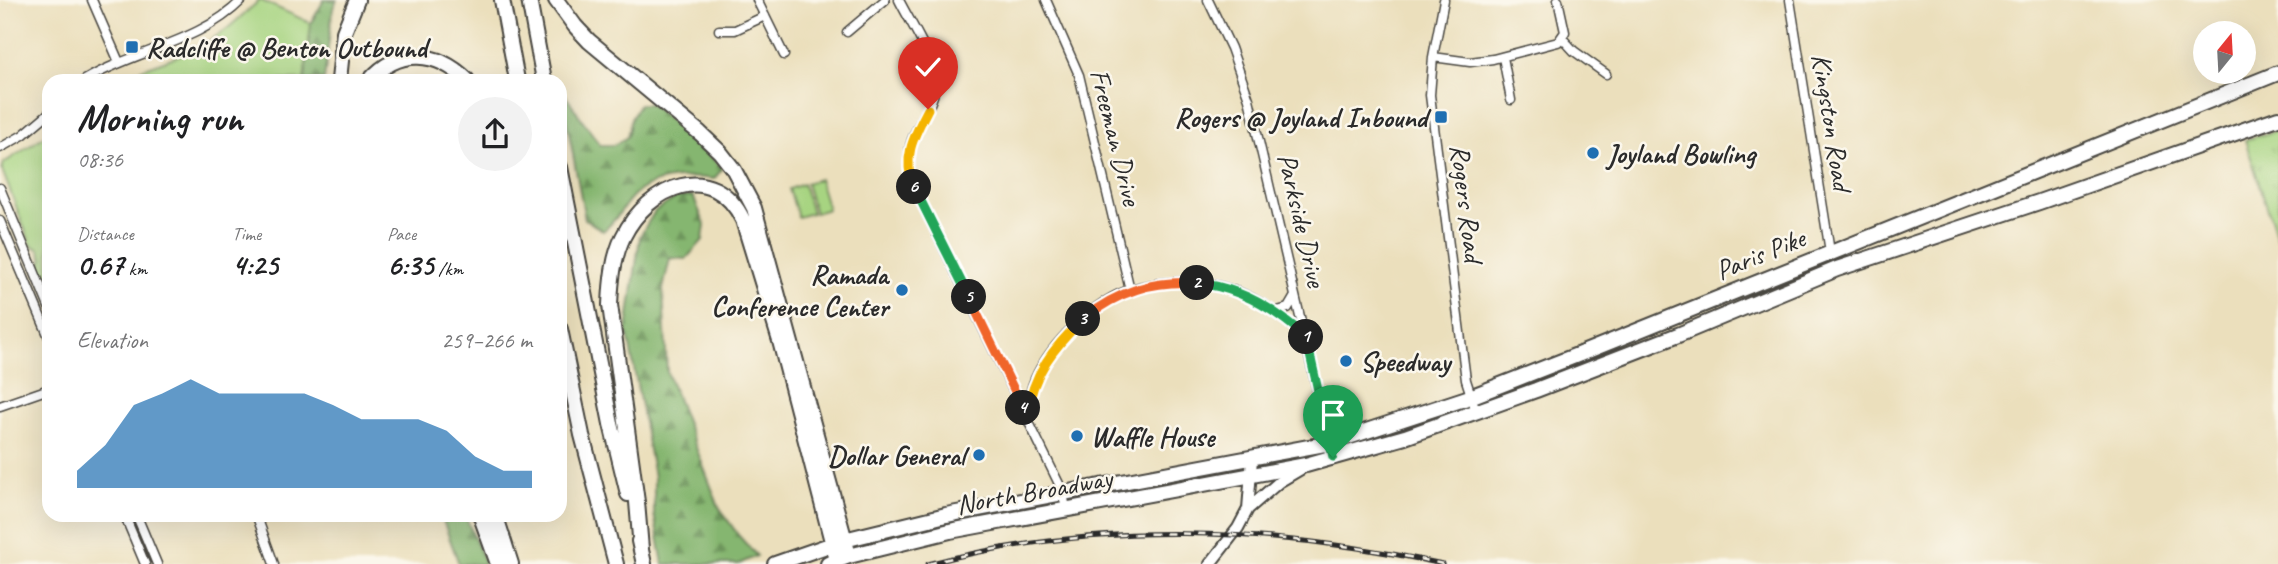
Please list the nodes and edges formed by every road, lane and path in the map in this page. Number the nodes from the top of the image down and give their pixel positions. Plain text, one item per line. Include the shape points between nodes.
1 (92, 0) edge
2 (242, 0) edge
3 (357, 0) edge
4 (502, 0) edge
5 (529, 0) edge
6 (556, 0) edge
7 (757, 0) edge
8 (885, 0) edge
9 (899, 0) edge
10 (1046, 0) edge
11 (1208, 0) edge
12 (1444, 0) edge
13 (1558, 0) edge
14 (1790, 0) edge
15 (765, 16) junction
16 (719, 30) dead end
17 (847, 32) dead end
18 (1562, 38) junction
19 (784, 55) dead end
20 (1433, 57) junction
21 (1503, 57) junction
22 (119, 62) junction
23 (2278, 73) edge
24 (96, 74) edge
25 (339, 74) edge
26 (377, 74) edge
27 (459, 74) edge
28 (516, 74) edge
29 (543, 74) edge
30 (1606, 74) dead end
31 (1511, 100) dead end
32 (2278, 118) edge
33 (42, 119) edge
34 (0, 148) edge
35 (0, 188) edge
36 (567, 201) edge
37 (0, 221) edge
38 (1830, 252) junction
39 (1837, 269) junction
40 (42, 290) edge
41 (1130, 290) junction
42 (1296, 295) junction
43 (1274, 312) junction
44 (42, 320) edge
45 (1306, 337) junction
46 (567, 363) edge
47 (42, 391) edge
48 (1470, 397) junction
49 (0, 406) edge
50 (1476, 411) junction
51 (1027, 415) junction
52 (1331, 450) junction
53 (1252, 459) junction
54 (1306, 465) junction
55 (1255, 475) junction
56 (1227, 480) junction
57 (1063, 492) junction
58 (1261, 498) junction
59 (1248, 509) junction
60 (1066, 510) junction
61 (127, 522) edge
62 (139, 522) edge
63 (259, 522) edge
64 (483, 522) edge
65 (498, 522) edge
66 (839, 542) junction
67 (641, 549) junction
68 (838, 560) edge
69 (145, 564) edge
70 (157, 564) edge
71 (274, 564) edge
72 (498, 564) edge
73 (511, 564) edge
74 (616, 564) edge
75 (644, 564) edge
76 (775, 564) edge
77 (1210, 564) edge

1 - 22 street
2 - 22 street via 193,34
3 - 25 highway via 344,32
4 - 28 highway
5 - 29 highway
6 - 66 highway via 589,41 720,152 744,188 754,208
7 - 15 street
8 - 17 street
9 - 51 street via 935,78 928,109 912,141 908,164 912,183
10 - 41 street, Freeman Drive via 1079,75
11 - 42 street, Parkside Drive via 1250,99
12 - 20 street, Rogers Road
13 - 18 street via 1565,32
14 - 38 street, Kingston Road
15 - 16 street via 734,30
15 - 19 street
18 - 21 street
18 - 30 street
20 - 21 street via 1471,62
20 - 48 street, Rogers Road via 1430,95
21 - 31 street
22 - 24 street
23 - 38 highway, Paris Pike
26 - 27 highway via 412,56 445,63
32 - 39 highway, Paris Pike
33 - 34 street
35 - 40 street
36 - 67 highway
37 - 44 street
38 - 39 highway
38 - 48 highway, Paris Pike
39 - 50 highway, Paris Pike
41 - 43 street via 1169,283 1210,285 1234,290
41 - 51 street via 1094,309 1049,355 1035,379
42 - 43 street via 1288,308
42 - 45 street, Parkside Drive
43 - 45 street
45 - 52 street, Parkside Drive
46 - 74 highway
47 - 49 street
48 - 50 street, Rogers Road
48 - 52 highway, Paris Pike
50 - 52 highway, Paris Pike via 1405,437
51 - 57 street
52 - 53 highway, Paris Pike
52 - 54 highway, North Broadway
53 - 55 street
53 - 57 highway, North Broadway
54 - 55 highway, North Broadway
54 - 58 street
55 - 56 highway, North Broadway
55 - 58 street via 1262,485
55 - 59 street
56 - 59 street via 1244,492
56 - 60 highway, North Broadway
57 - 60 street
57 - 66 highway, North Broadway
58 - 59 street
59 - 77 street
60 - 68 highway, North Broadway via 950,531
61 - 69 street
62 - 70 street
63 - 71 street
64 - 72 highway
65 - 73 highway
66 - 67 highway via 743,220 719,192 695,184 658,195 640,211 622,240 611,280 610,306
66 - 68 highway
66 - 76 highway, North Broadway
67 - 75 highway

